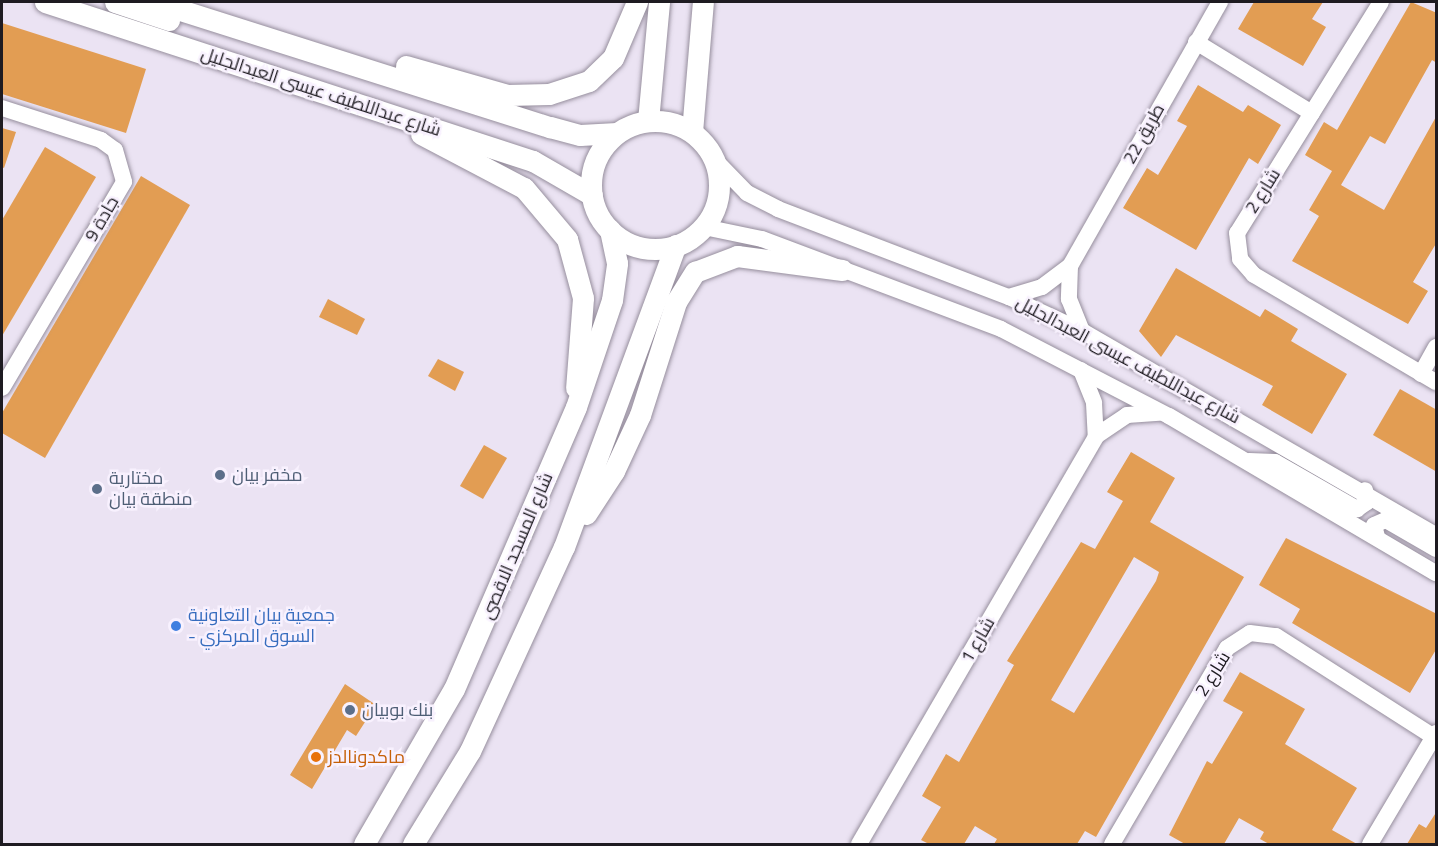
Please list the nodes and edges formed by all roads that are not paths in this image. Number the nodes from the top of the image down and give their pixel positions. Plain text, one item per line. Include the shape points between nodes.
1 (45, 2) edge
2 (116, 2) edge
3 (155, 2) edge
4 (637, 2) edge
5 (658, 2) edge
6 (702, 2) edge
7 (1220, 2) edge
8 (1381, 2) edge
9 (73, 6) edge
10 (234, 26) junction
11 (1196, 42) junction
12 (329, 56) junction
13 (2, 108) edge
14 (388, 113) junction
15 (1312, 113) junction
16 (648, 121) junction
17 (692, 132) junction
18 (617, 133) junction
19 (715, 160) junction
20 (592, 195) junction
21 (704, 227) junction
22 (609, 230) junction
23 (676, 245) junction
24 (1070, 266) junction
25 (842, 270) junction
26 (1009, 297) junction
27 (1082, 331) junction
28 (1437, 347) edge
29 (1081, 370) junction
30 (1421, 374) junction
31 (1437, 382) edge
32 (2, 388) edge
33 (576, 407) junction
34 (1168, 416) junction
35 (1096, 436) junction
36 (1248, 461) junction
37 (1365, 490) junction
38 (1437, 535) edge
39 (1377, 537) junction
40 (564, 547) junction
41 (1437, 549) edge
42 (1437, 573) edge
43 (1435, 735) edge
44 (364, 844) edge
45 (413, 844) edge
46 (859, 844) edge
47 (1112, 844) edge
48 (1370, 844) edge

1 - 9 main road, شارع عبداللطيف عيسى العبدالجليل
2 - 10 main road via 202,30
3 - 10 main road, شارع عبداللطيف عيسى العبدالجليل
4 - 12 main road via 613,58 589,81 549,94 507,95 400,64
5 - 16 main road
6 - 17 main road
7 - 11 street, طريق 22
8 - 15 street, شارع 2
9 - 14 main road, شارع عبداللطيف عيسى العبدالجليل
10 - 12 main road, شارع عبداللطيف عيسى العبدالجليل
11 - 15 street
11 - 24 street, طريق 22
12 - 18 main road, شارع عبداللطيف عيسى العبدالجليل via 550,127 580,135
13 - 32 street, جادة 9 via 101,140 115,150 124,182
14 - 20 main road, شارع عبداللطيف عيسى العبدالجليل via 533,161
14 - 33 main road via 524,188 567,239 583,298
15 - 30 street, شارع 2 via 1237,233 1240,259 1254,275
16 - 17 main road
16 - 18 main road
17 - 19 main road
18 - 20 main road via 601,150 592,172
19 - 21 main road via 719,195
19 - 26 street, شارع عبداللطيف عيسى العبدالجليل via 747,193 778,208
20 - 22 main road
21 - 23 main road
21 - 25 street, شارع عبداللطيف عيسى العبدالجليل via 762,239
22 - 23 main road via 641,247
22 - 33 main road, شارع المسجد الاقصى via 617,263 612,300
23 - 40 main road
24 - 26 street, طريق 22 via 1042,287
24 - 27 street, طريق 22 via 1069,298
25 - 29 street, شارع عبداللطيف عيسى العبدالجليل via 1001,329
25 - 40 main road via 737,256 695,272 676,302 640,415 615,471
26 - 27 street, شارع عبداللطيف عيسى العبدالجليل
27 - 37 street, شارع عبداللطيف عيسى العبدالجليل
28 - 30 street
29 - 34 street, شارع عبداللطيف عيسى العبدالجليل
29 - 35 street via 1094,403
30 - 31 street, شارع 2
33 - 44 main road, شارع المسجد الاقصى via 454,689
34 - 35 street, شارع 1 via 1127,415
34 - 36 street, شارع عبداللطيف عيسى العبدالجليل
35 - 46 street, شارع 1
36 - 37 street via 1275,462 1357,509 1367,502
36 - 39 street, شارع عبداللطيف عيسى العبدالجليل
37 - 38 street, شارع عبداللطيف عيسى العبدالجليل
39 - 41 street via 1374,525 1386,520
39 - 42 street, شارع عبداللطيف عيسى العبدالجليل
40 - 45 main road via 470,751
43 - 47 street, شارع 2 via 1276,636 1250,633 1227,648
43 - 48 street, شارع 2

